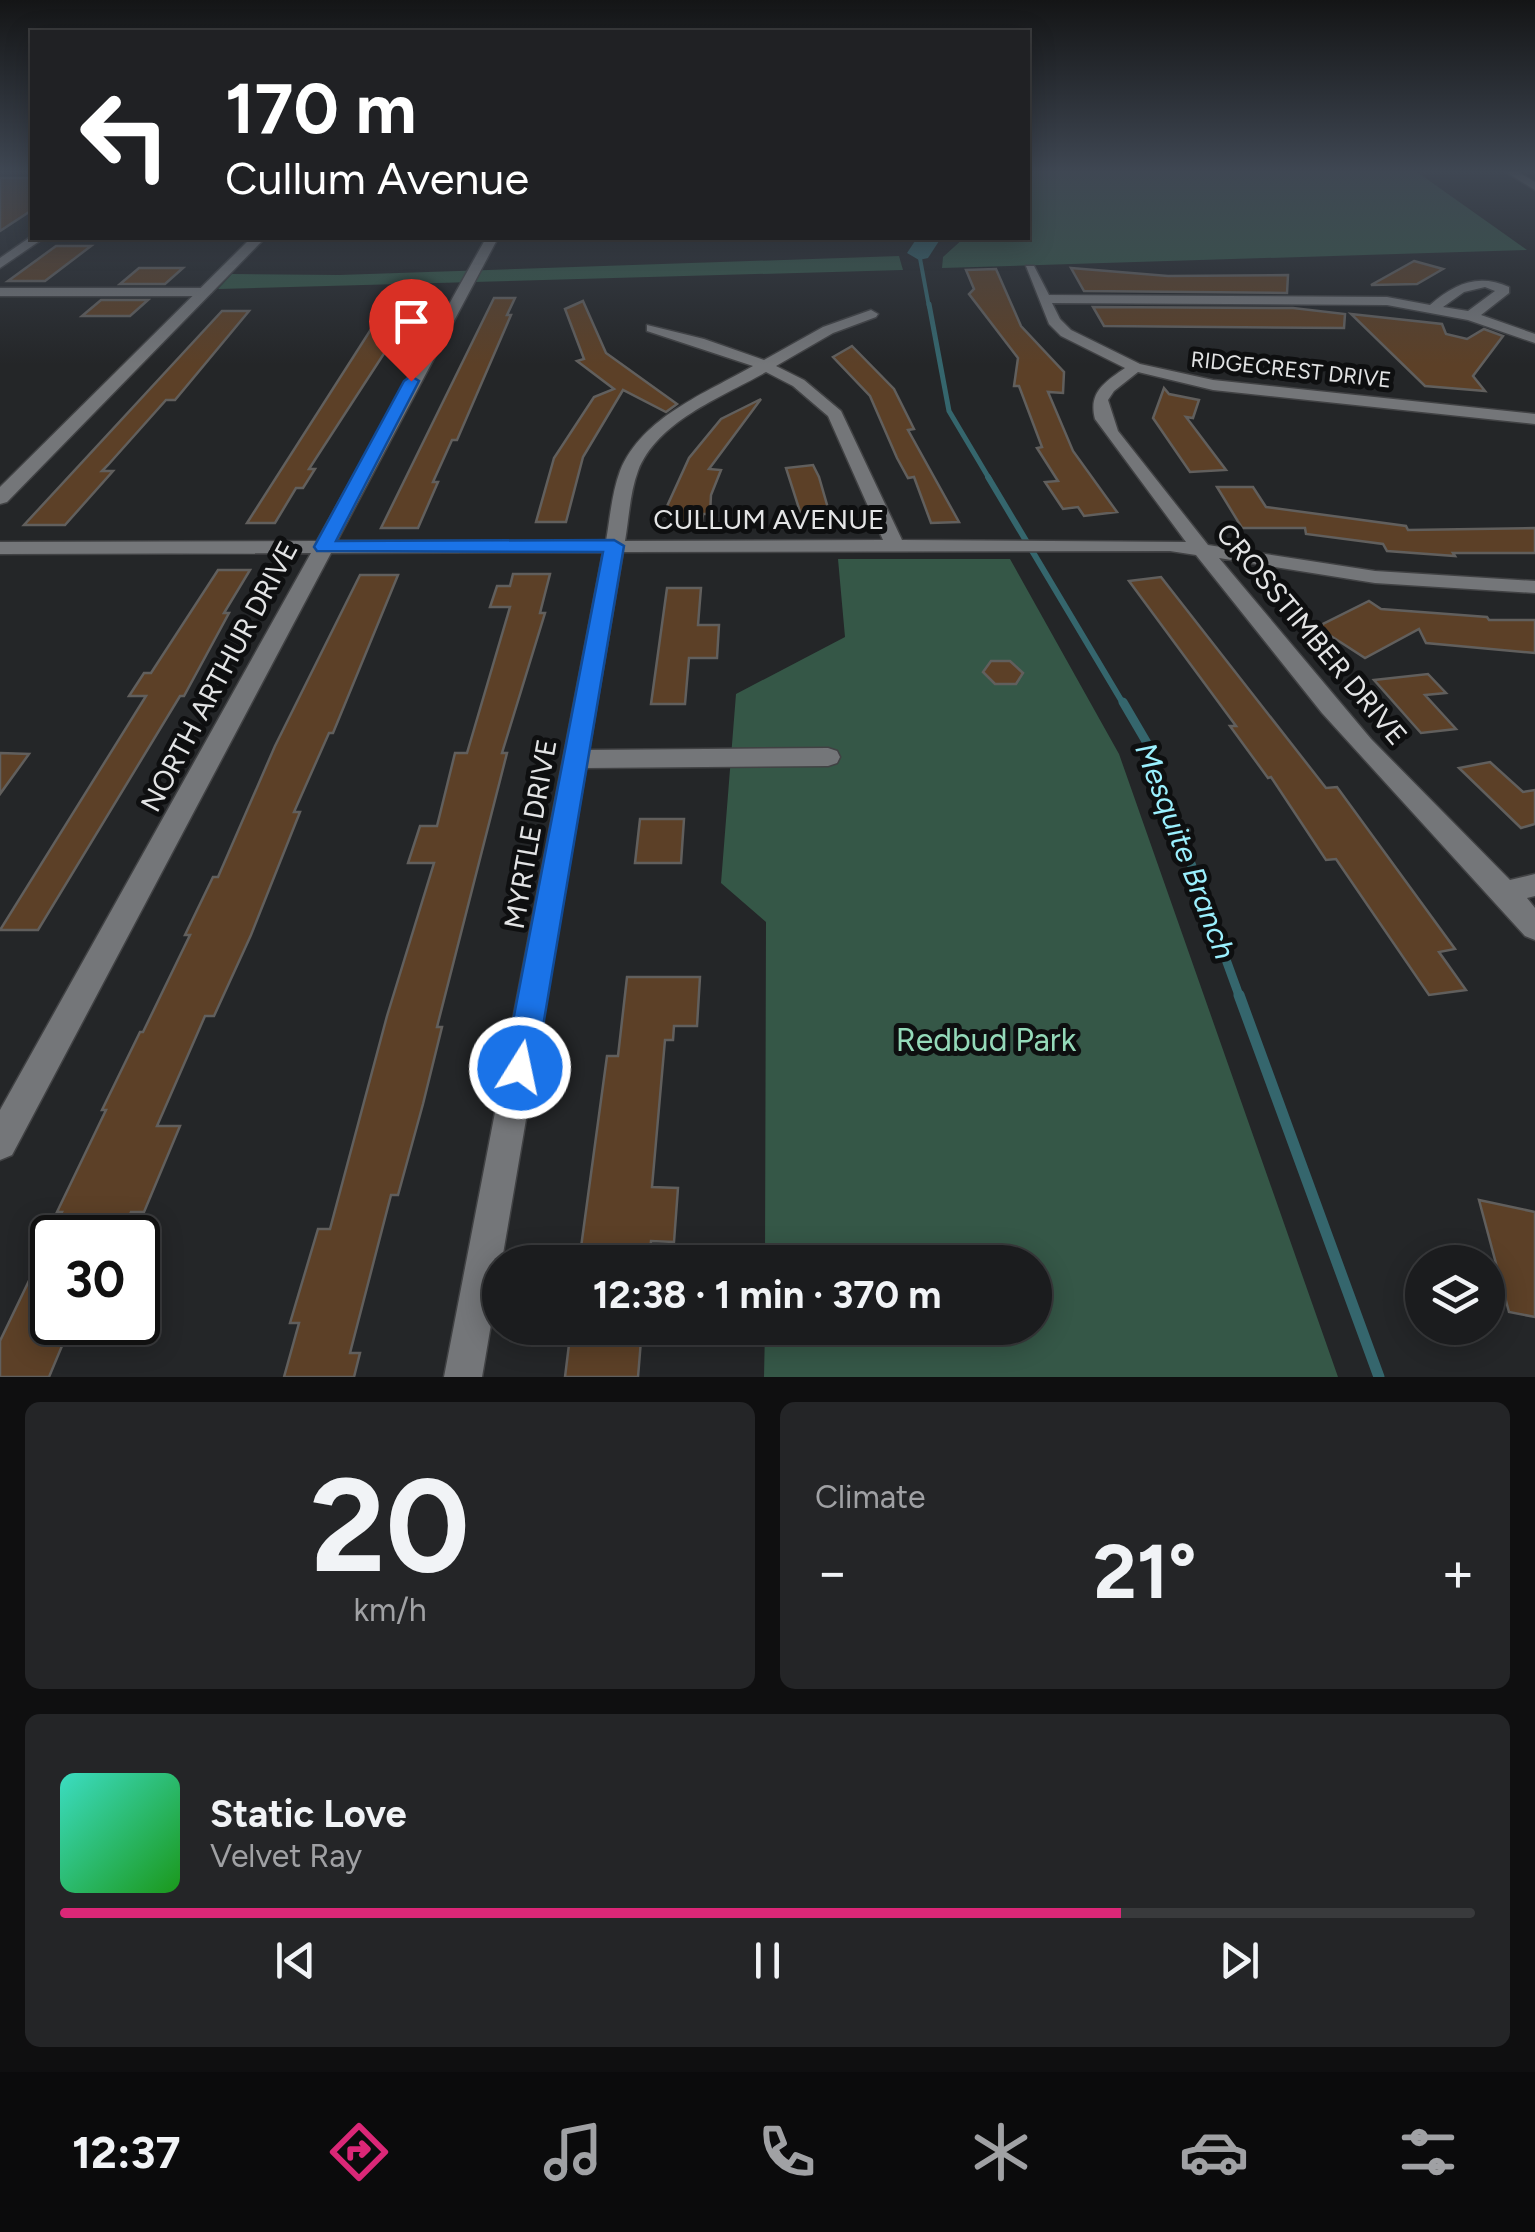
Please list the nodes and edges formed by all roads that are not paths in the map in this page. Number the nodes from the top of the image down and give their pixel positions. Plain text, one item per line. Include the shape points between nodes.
1 (35, 240) edge
2 (256, 240) edge
3 (491, 240) edge
4 (0, 264) edge
5 (1030, 269) dead end
6 (0, 292) edge
7 (206, 292) junction
8 (1044, 299) junction
9 (1435, 307) junction
10 (871, 314) dead end
11 (1471, 316) junction
12 (652, 328) dead end
13 (1535, 339) edge
14 (761, 366) junction
15 (1135, 367) junction
16 (1535, 420) edge
17 (0, 498) edge
18 (614, 546) junction
19 (895, 546) junction
20 (324, 547) junction
21 (0, 548) edge
22 (1203, 549) junction
23 (1535, 587) edge
24 (828, 757) dead end
25 (577, 759) junction
26 (1535, 886) edge
27 (1506, 893) junction
28 (1535, 928) edge
29 (0, 1143) edge
30 (463, 1377) edge

1 - 4 street
2 - 7 street
3 - 20 street, NORTH ARTHUR DRIVE
5 - 8 street, RIDGECREST DRIVE
6 - 7 street
7 - 17 street
8 - 9 street via 1343,300
8 - 15 street, RIDGECREST DRIVE via 1066,333
9 - 11 street
9 - 11 street via 1472,283 1504,290
10 - 14 street, MYRTLE DRIVE
11 - 13 street
12 - 14 street
14 - 18 street, MYRTLE DRIVE via 670,420 646,442 627,476
14 - 19 street via 820,396 835,414
15 - 16 street, RIDGECREST DRIVE via 1228,388
15 - 22 street, CROSSTIMBER DRIVE via 1102,392 1100,414
18 - 19 street, CULLUM AVENUE
18 - 20 street, CULLUM AVENUE
18 - 25 street, MYRTLE DRIVE
19 - 22 street, CULLUM AVENUE
20 - 21 street, CULLUM AVENUE
20 - 29 street, NORTH ARTHUR DRIVE
22 - 23 street, CULLUM AVENUE via 1375,577
22 - 27 street, CROSSTIMBER DRIVE via 1341,720
24 - 25 street
25 - 30 street, MYRTLE DRIVE
26 - 27 street
27 - 28 street, CROSSTIMBER DRIVE

